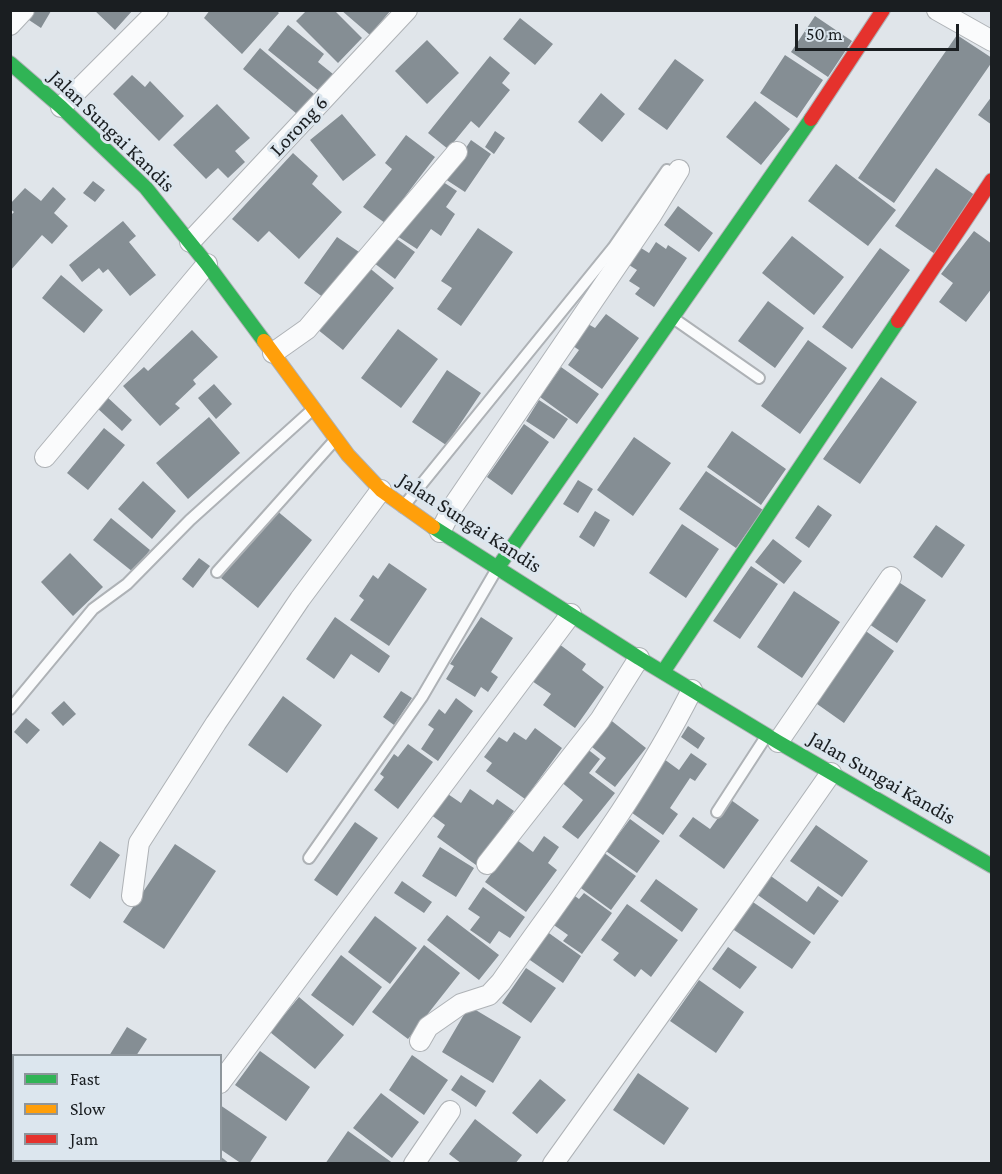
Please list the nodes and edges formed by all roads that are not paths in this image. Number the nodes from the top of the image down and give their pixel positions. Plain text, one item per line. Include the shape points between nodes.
1 (24, 10) edge
2 (158, 10) edge
3 (407, 10) edge
4 (883, 10) edge
5 (937, 10) edge
6 (10, 25) edge
7 (992, 41) edge
8 (10, 63) edge
9 (61, 107) junction
10 (457, 152) dead end
11 (673, 170) joint
12 (992, 180) edge
13 (190, 242) junction
14 (207, 264) junction
15 (673, 318) junction
16 (273, 353) junction
17 (759, 378) dead end
18 (315, 407) junction
19 (336, 438) junction
20 (45, 457) dead end
21 (381, 489) junction
22 (403, 507) junction
23 (440, 532) junction
24 (498, 567) junction
25 (217, 572) dead end
26 (891, 577) dead end
27 (571, 614) junction
28 (639, 658) junction
29 (663, 672) junction
30 (693, 690) junction
31 (10, 709) edge
32 (772, 738) junction
33 (831, 772) junction
34 (717, 812) dead end
35 (309, 858) dead end
36 (487, 864) dead end
37 (992, 866) edge
38 (132, 896) dead end
39 (420, 1041) dead end
40 (222, 1080) edge
41 (450, 1112) dead end
42 (414, 1164) edge
43 (553, 1164) edge

1 - 6 street
2 - 9 street
3 - 13 street, Lorong 6
4 - 15 street
5 - 7 street
8 - 9 street, Jalan Sungai Kandis
9 - 13 street, Jalan Sungai Kandis via 146,188
10 - 16 street via 308,329
11 - 22 lane
11 - 23 street via 652,214 453,505
12 - 29 street
13 - 14 street, Jalan Sungai Kandis
14 - 16 street, Jalan Sungai Kandis
14 - 20 street
15 - 17 lane
15 - 24 street
16 - 18 street, Jalan Sungai Kandis
18 - 19 street, Jalan Sungai Kandis
18 - 31 lane via 190,520 127,584 93,609
19 - 21 street, Jalan Sungai Kandis
19 - 25 lane
21 - 22 street, Jalan Sungai Kandis
21 - 38 street via 235,694 139,843
22 - 23 street, Jalan Sungai Kandis
23 - 24 street, Jalan Sungai Kandis
24 - 27 street, Jalan Sungai Kandis
24 - 35 lane via 422,697
26 - 32 street
27 - 28 street, Jalan Sungai Kandis
27 - 40 street
28 - 29 street, Jalan Sungai Kandis
28 - 36 street via 600,720
29 - 30 street, Jalan Sungai Kandis
30 - 32 street, Jalan Sungai Kandis
30 - 39 street via 625,806 501,982 489,995 461,1004 428,1027
32 - 33 street, Jalan Sungai Kandis
32 - 34 lane
33 - 37 street, Jalan Sungai Kandis
33 - 43 street
41 - 42 street

